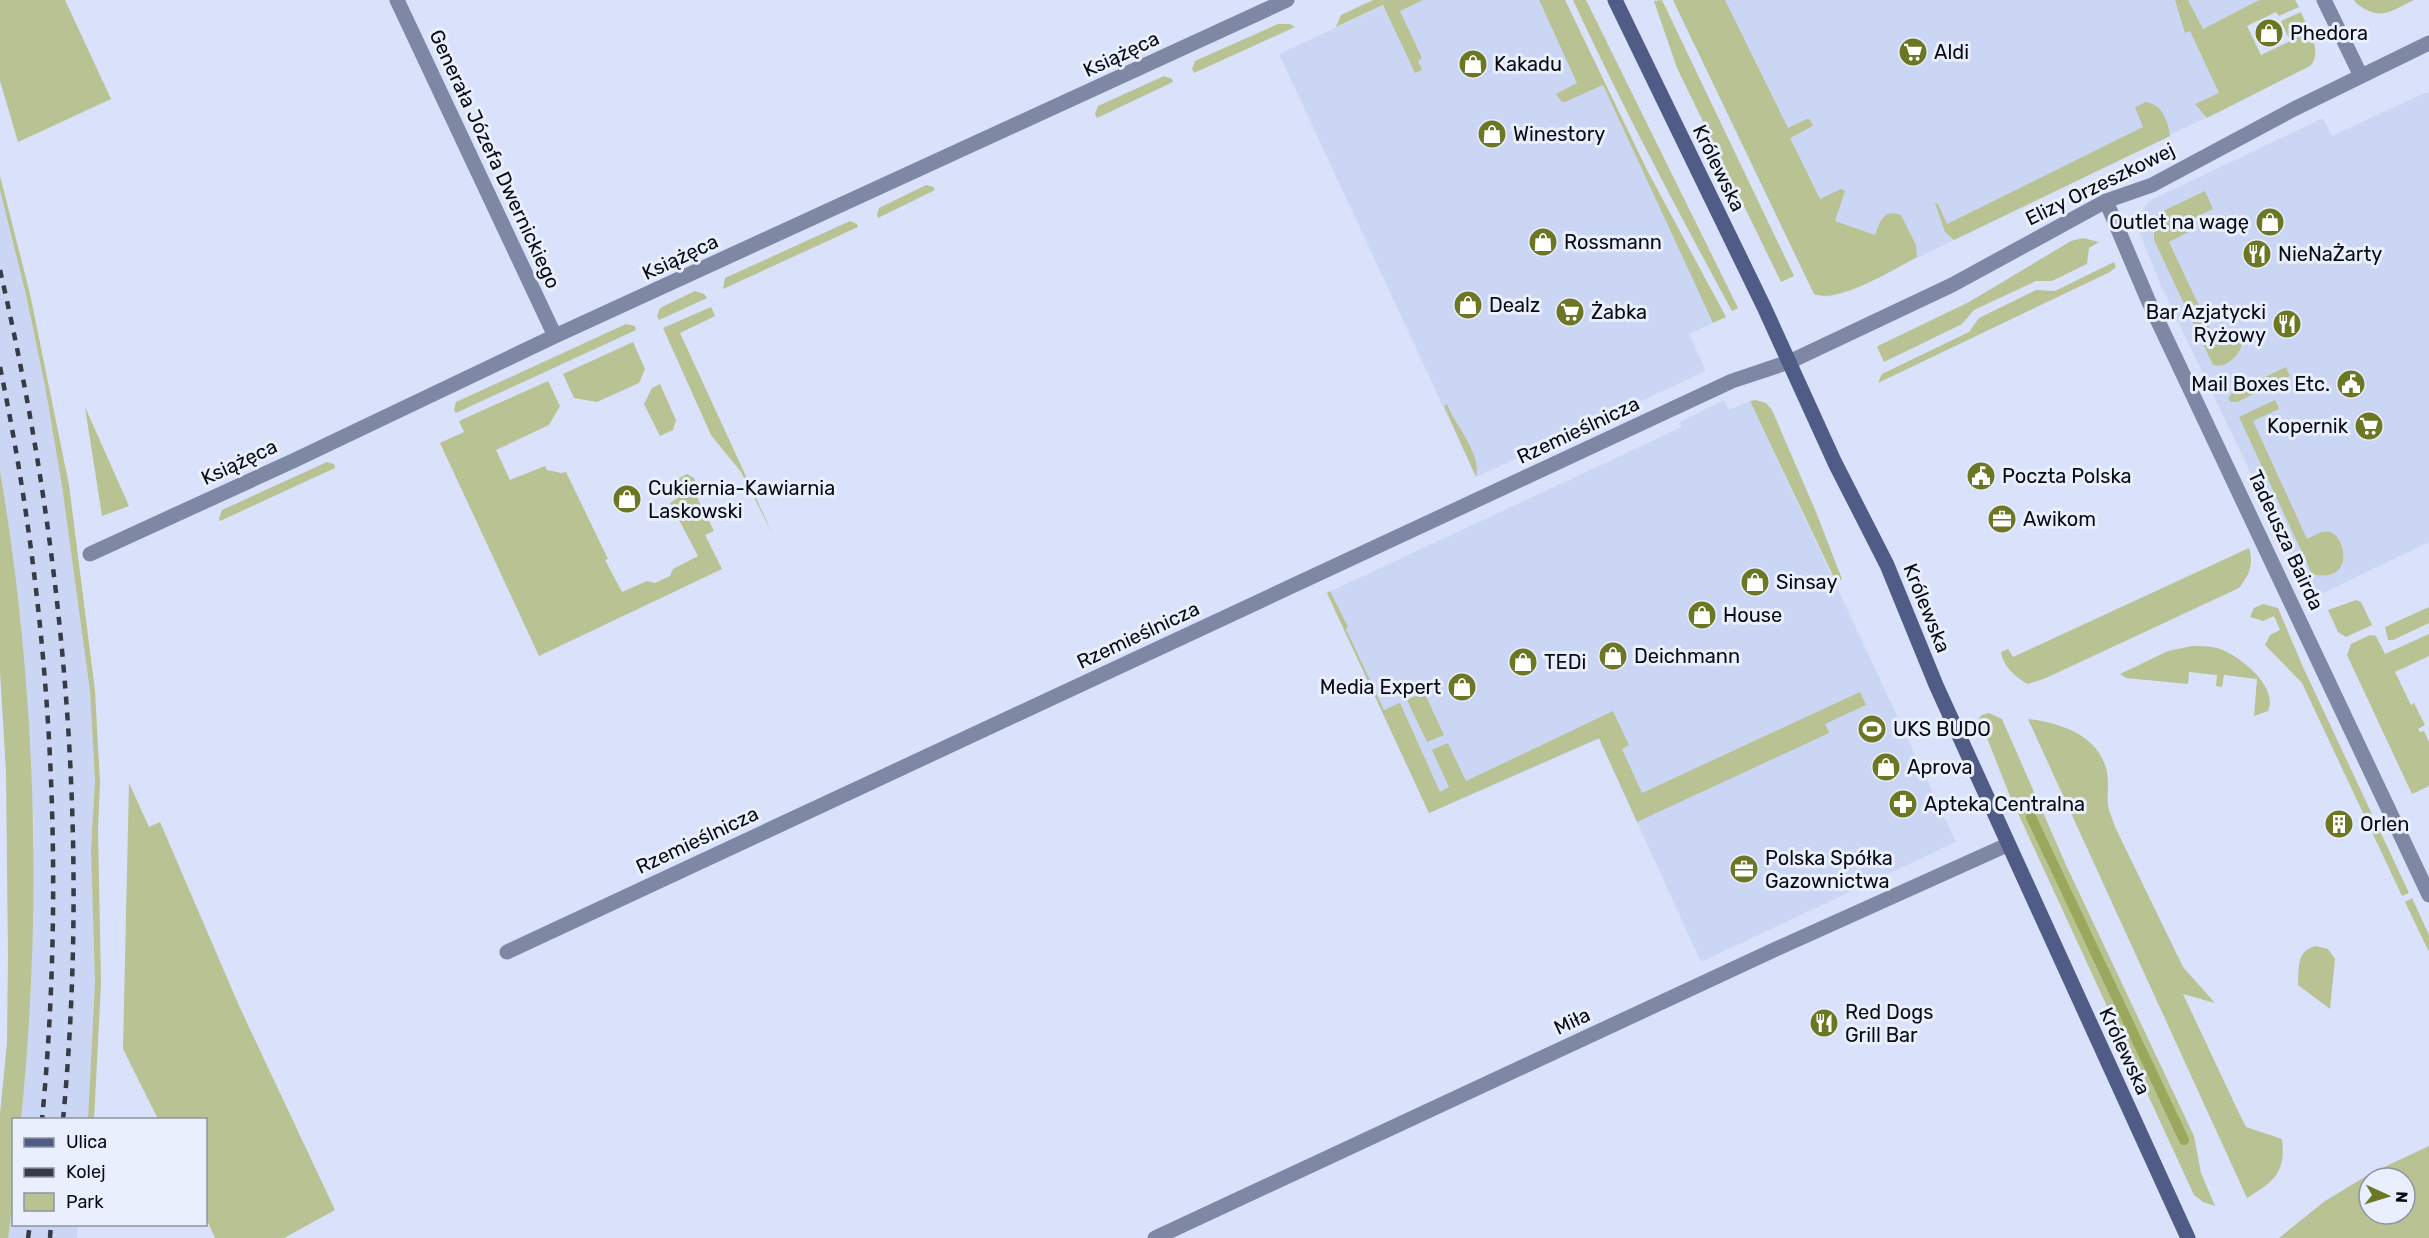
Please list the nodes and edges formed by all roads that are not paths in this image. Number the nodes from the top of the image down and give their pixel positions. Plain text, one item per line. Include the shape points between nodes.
1 (397, 0) edge
2 (1287, 0) edge
3 (1615, 0) edge
4 (2324, 0) edge
5 (2429, 43) edge
6 (2361, 76) junction
7 (2106, 201) junction
8 (555, 336) junction
9 (1789, 362) junction
10 (90, 554) dead end
11 (2007, 845) junction
12 (2429, 895) edge
13 (507, 952) dead end
14 (1155, 1238) edge
15 (2188, 1238) edge

1 - 8 street, Generała Józefa Dwernickiego
2 - 8 street, Książęca
3 - 9 main road, Królewska
4 - 6 street
5 - 6 street, Elizy Orzeszkowej
6 - 7 street, Elizy Orzeszkowej via 2152,184
7 - 9 street, Elizy Orzeszkowej via 1952,285
7 - 12 street, Tadeusza Bairda via 2148,300
8 - 10 street, Książęca
9 - 11 main road, Królewska via 1887,565
9 - 13 street, Rzemieślnicza via 1732,381
11 - 14 street, Miła
11 - 15 main road, Królewska

